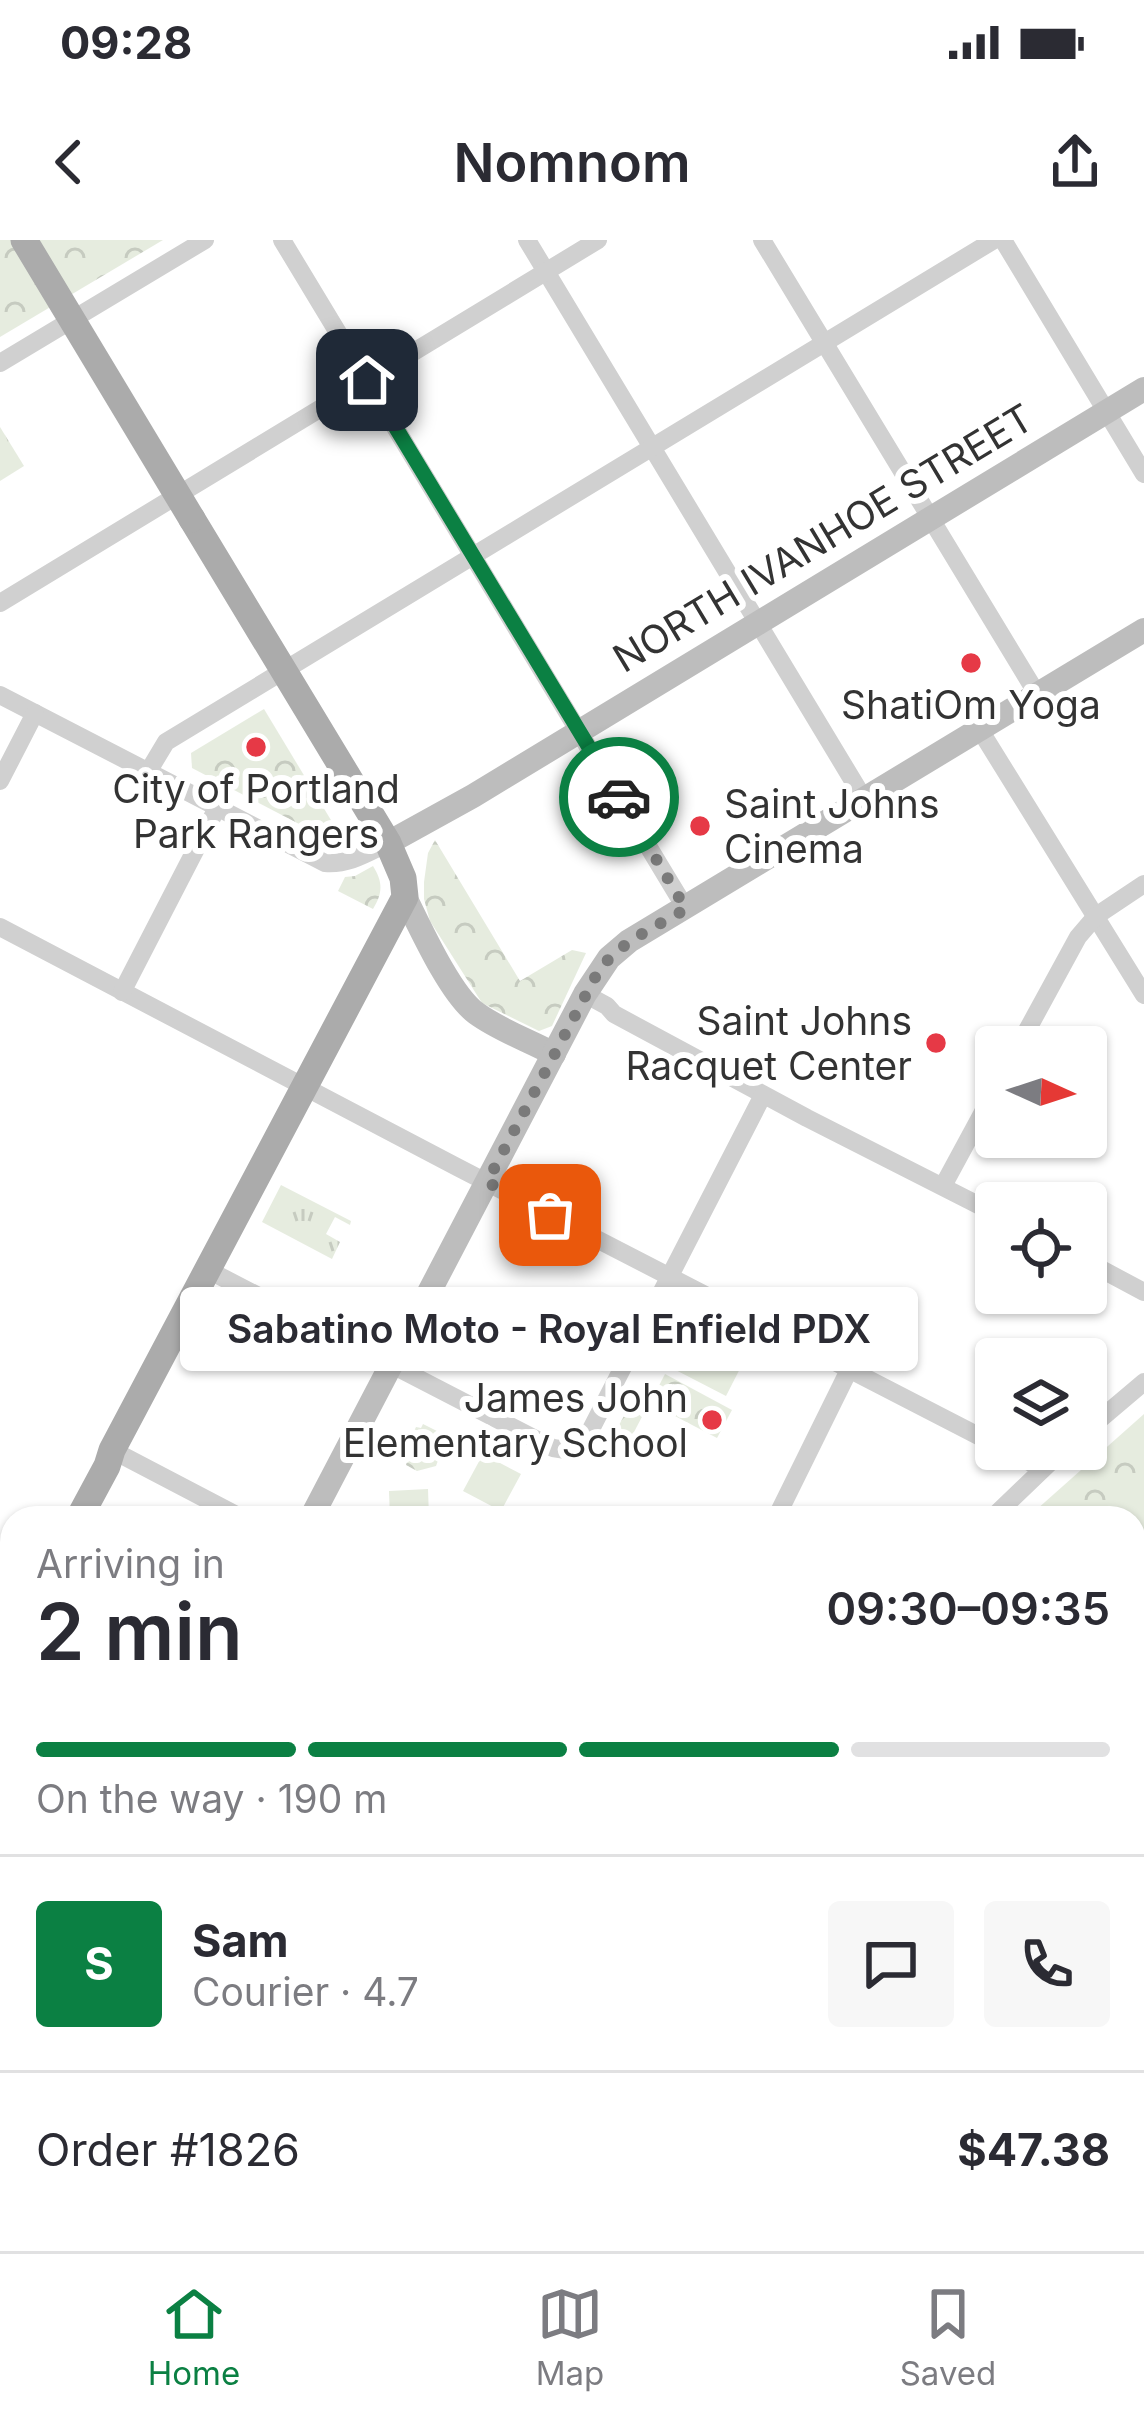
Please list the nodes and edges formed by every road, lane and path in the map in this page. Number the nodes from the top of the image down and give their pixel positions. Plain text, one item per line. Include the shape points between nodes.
1 (24, 240) edge
2 (205, 240) edge
3 (282, 240) edge
4 (527, 240) edge
5 (598, 240) edge
6 (762, 240) edge
7 (999, 240) edge
8 (546, 272) junction
9 (825, 344) junction
10 (0, 363) edge
11 (367, 380) junction
12 (1144, 389) edge
13 (1106, 411) junction
14 (650, 447) junction
15 (1144, 474) edge
16 (930, 520) junction
17 (473, 555) junction
18 (0, 603) edge
19 (756, 624) junction
20 (1144, 630) edge
21 (284, 670) junction
22 (1037, 694) junction
23 (0, 695) edge
24 (35, 713) junction
25 (980, 730) junction
26 (580, 732) junction
27 (148, 772) junction
28 (0, 781) edge
29 (864, 799) junction
30 (217, 808) junction
31 (388, 843) junction
32 (1144, 884) edge
33 (405, 898) junction
34 (686, 909) junction
35 (1096, 916) junction
36 (0, 927) edge
37 (122, 992) junction
38 (585, 994) junction
39 (1144, 995) edge
40 (1029, 1026) edge
41 (554, 1054) junction
42 (304, 1087) junction
43 (763, 1095) junction
44 (975, 1127) edge
45 (487, 1182) junction
46 (943, 1186) junction
47 (975, 1203) edge
48 (208, 1270) junction
49 (1107, 1272) edge
50 (670, 1277) junction
51 (1144, 1292) edge
52 (392, 1364) junction
53 (849, 1370) junction
54 (1144, 1382) edge
55 (1107, 1413) edge
56 (975, 1434) edge
57 (112, 1450) junction
58 (1039, 1470) edge
59 (85, 1506) edge
60 (219, 1506) edge
61 (317, 1506) edge
62 (782, 1506) edge
63 (1004, 1506) edge

1 - 21 main road, bridge
2 - 10 street
3 - 11 street
4 - 8 street
5 - 8 street
6 - 9 street
7 - 9 street
7 - 13 street
8 - 11 street
8 - 14 street
9 - 14 street
9 - 16 street
11 - 17 street
11 - 18 street
12 - 13 street, NORTH IVANHOE STREET
13 - 15 street
13 - 16 street, NORTH IVANHOE STREET
14 - 17 street
14 - 19 street
16 - 19 street, NORTH IVANHOE STREET
16 - 22 street
17 - 21 street
17 - 26 street
19 - 26 street, NORTH IVANHOE STREET
19 - 29 street
20 - 22 street
21 - 27 street via 166,742
21 - 31 main road
22 - 25 street
23 - 24 street
24 - 27 street
24 - 28 street
25 - 29 street
25 - 35 street
26 - 31 street, NORTH IVANHOE STREET
26 - 34 street
27 - 30 street
29 - 34 street
30 - 31 street via 325,863
30 - 37 street
31 - 33 main road
32 - 35 street
33 - 41 street via 467,1005
33 - 42 main road
34 - 38 street via 617,950
35 - 39 street
35 - 40 street
36 - 37 street
37 - 42 street
38 - 41 street
38 - 43 street
41 - 45 street
42 - 45 street
42 - 48 main road
43 - 46 street
43 - 50 street
44 - 46 street
45 - 50 street
45 - 52 street
46 - 47 street
48 - 52 street
48 - 57 main road
49 - 51 street
50 - 52 street via 572,1451
50 - 53 street
52 - 61 street
53 - 56 street
53 - 62 street
54 - 55 street
57 - 59 main road
57 - 60 street
58 - 63 street

